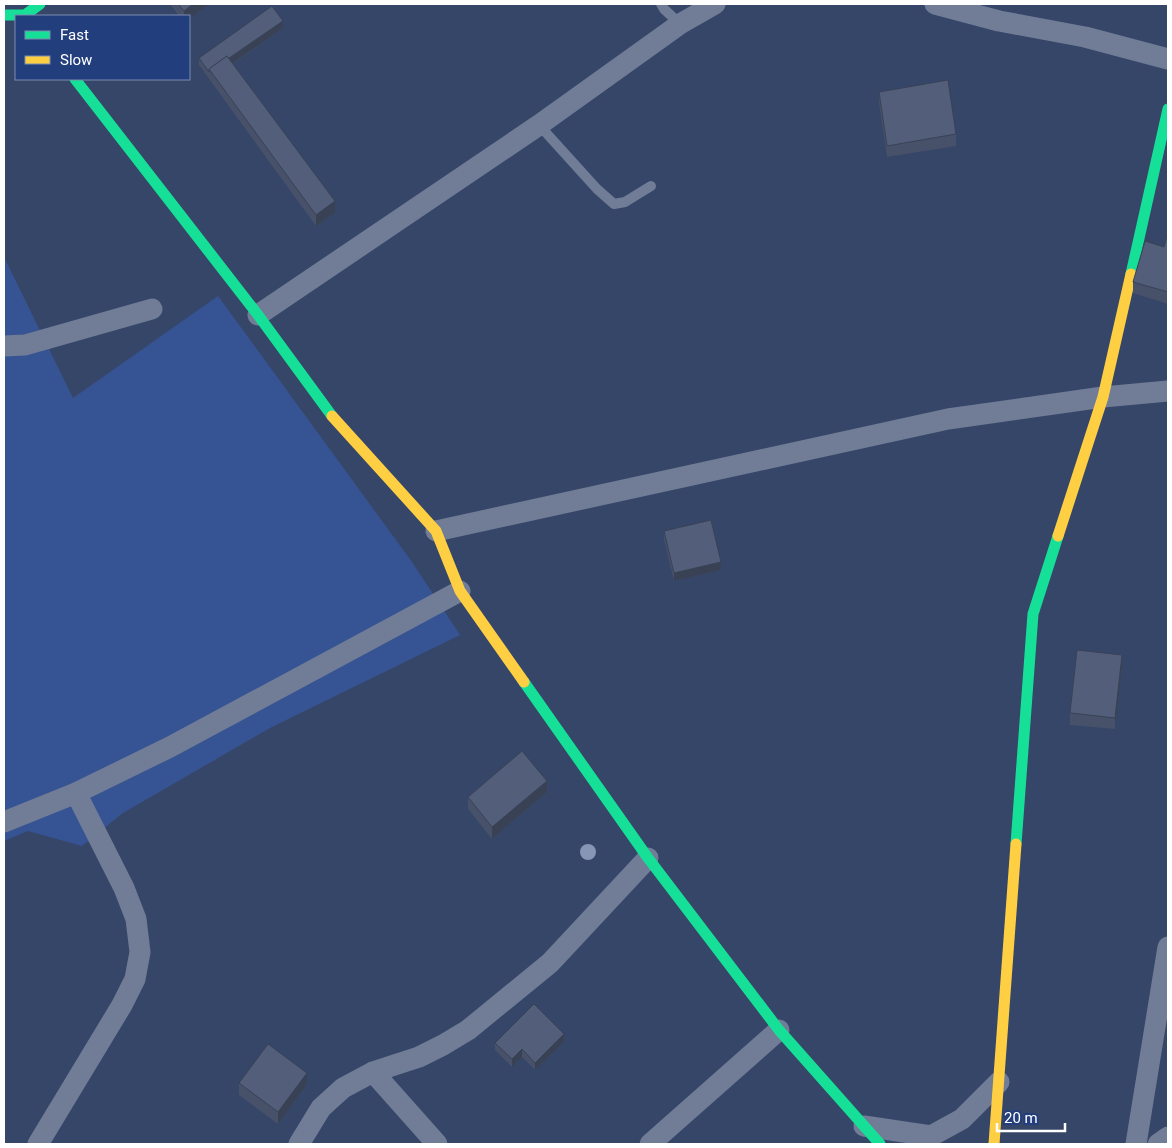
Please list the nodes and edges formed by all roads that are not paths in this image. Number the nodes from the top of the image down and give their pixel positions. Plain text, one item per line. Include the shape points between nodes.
1 (661, 4) edge
2 (715, 4) edge
3 (935, 4) edge
4 (30, 12) edge
5 (4, 15) edge
6 (680, 24) junction
7 (1168, 59) edge
8 (76, 80) edge
9 (1168, 109) edge
10 (540, 125) junction
11 (651, 186) dead end
12 (152, 309) dead end
13 (258, 315) junction
14 (4, 346) edge
15 (1168, 391) edge
16 (1102, 397) junction
17 (436, 531) junction
18 (460, 591) junction
19 (76, 793) junction
20 (4, 822) edge
21 (648, 858) junction
22 (1168, 947) edge
23 (779, 1030) junction
24 (373, 1072) junction
25 (998, 1082) junction
26 (864, 1126) junction
27 (1168, 1137) edge
28 (38, 1144) edge
29 (299, 1144) edge
30 (437, 1144) edge
31 (650, 1144) edge
32 (880, 1144) edge
33 (994, 1144) edge
34 (1136, 1144) edge
35 (1158, 1144) edge

1 - 6 lane
2 - 6 street
3 - 7 street
4 - 5 street
6 - 10 street
8 - 13 street
9 - 16 street
10 - 11 lane via 614,204 625,202
10 - 13 street
12 - 14 street via 25,345
13 - 17 street via 343,430
15 - 16 street
16 - 17 street via 948,419
16 - 25 street via 1033,614
17 - 18 street
18 - 19 street via 249,706
18 - 21 street
19 - 20 street
19 - 28 street via 130,904 136,919 140,952 135,979 122,1005
21 - 23 street
21 - 24 street via 550,963 468,1030 419,1057
22 - 34 street
23 - 26 street
23 - 31 street
24 - 29 street via 343,1088 321,1108
24 - 30 street
25 - 26 street via 962,1118 931,1136
25 - 33 street
26 - 32 street
27 - 35 street

